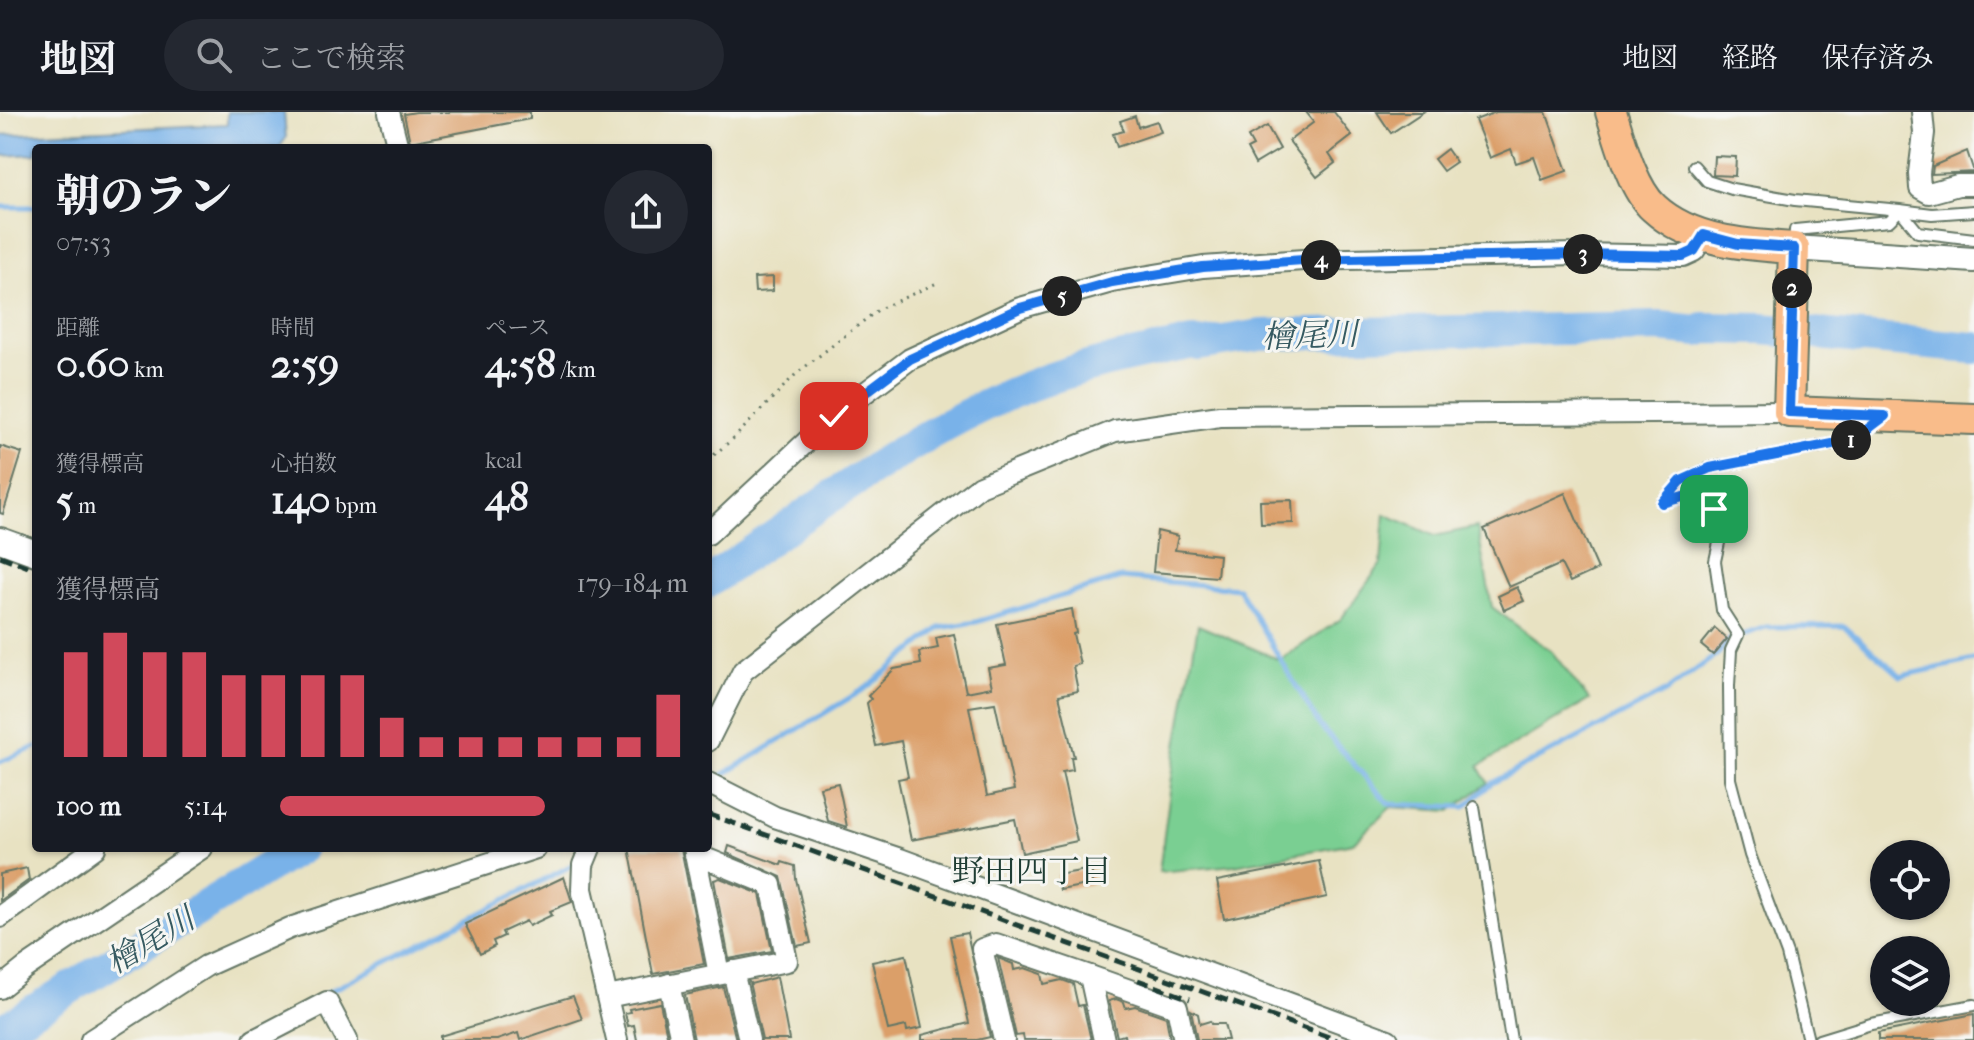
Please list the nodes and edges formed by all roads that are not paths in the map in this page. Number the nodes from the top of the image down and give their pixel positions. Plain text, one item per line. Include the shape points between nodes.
1 (389, 112) edge
2 (1611, 112) edge
3 (1922, 112) edge
4 (397, 144) edge
5 (1694, 166) dead end
6 (1974, 185) edge
7 (1900, 210) junction
8 (1974, 211) edge
9 (1704, 235) junction
10 (1974, 239) edge
11 (1794, 248) junction
12 (1974, 260) edge
13 (1789, 412) junction
14 (1885, 416) junction
15 (1974, 419) edge
16 (712, 530) edge
17 (0, 540) edge
18 (32, 552) edge
19 (712, 733) edge
20 (712, 785) edge
21 (1474, 807) dead end
22 (89, 852) edge
23 (196, 852) edge
24 (524, 852) edge
25 (588, 852) edge
26 (694, 852) edge
27 (696, 852) edge
28 (0, 917) edge
29 (726, 972) junction
30 (1090, 976) junction
31 (669, 984) junction
32 (0, 988) edge
33 (607, 997) junction
34 (1974, 1005) edge
35 (91, 1040) edge
36 (254, 1040) edge
37 (347, 1040) edge
38 (617, 1040) edge
39 (681, 1040) edge
40 (749, 1040) edge
41 (1004, 1040) edge
42 (1104, 1040) edge
43 (1184, 1040) edge
44 (1388, 1040) edge
45 (1511, 1040) edge
46 (1808, 1040) edge
47 (1819, 1040) edge

1 - 4 street
2 - 9 main road via 1630,170 1652,207
3 - 6 street via 1920,188 1929,193
5 - 7 lane via 1707,181 1732,189
7 - 8 lane
7 - 10 lane via 1918,232
7 - 11 lane via 1889,221 1795,230
9 - 11 main road via 1738,244
9 - 16 street via 1694,251 1683,256 1380,258 1203,267 1112,282 1020,308 910,359 834,416
11 - 12 street
11 - 13 main road
13 - 14 main road
13 - 19 street via 1220,416 1115,431 980,486 743,671
14 - 15 main road
14 - 46 lane via 1853,440 1710,468 1681,481 1662,503 1690,495 1714,509 1722,529 1715,561 1722,610 1738,635 1731,650 1729,686 1730,779 1750,855 1787,954
17 - 18 street
20 - 44 street via 775,817
21 - 45 lane
22 - 28 street
23 - 32 street
24 - 35 street via 290,928 206,966
25 - 33 street via 582,889
26 - 29 street
27 - 29 street via 771,885 787,961
29 - 31 street
29 - 40 street
30 - 41 street via 996,944 982,949
30 - 42 street
30 - 43 street via 1177,1007
31 - 33 street
31 - 39 street
33 - 38 street
34 - 47 lane via 1871,1024
36 - 37 street via 327,1002

